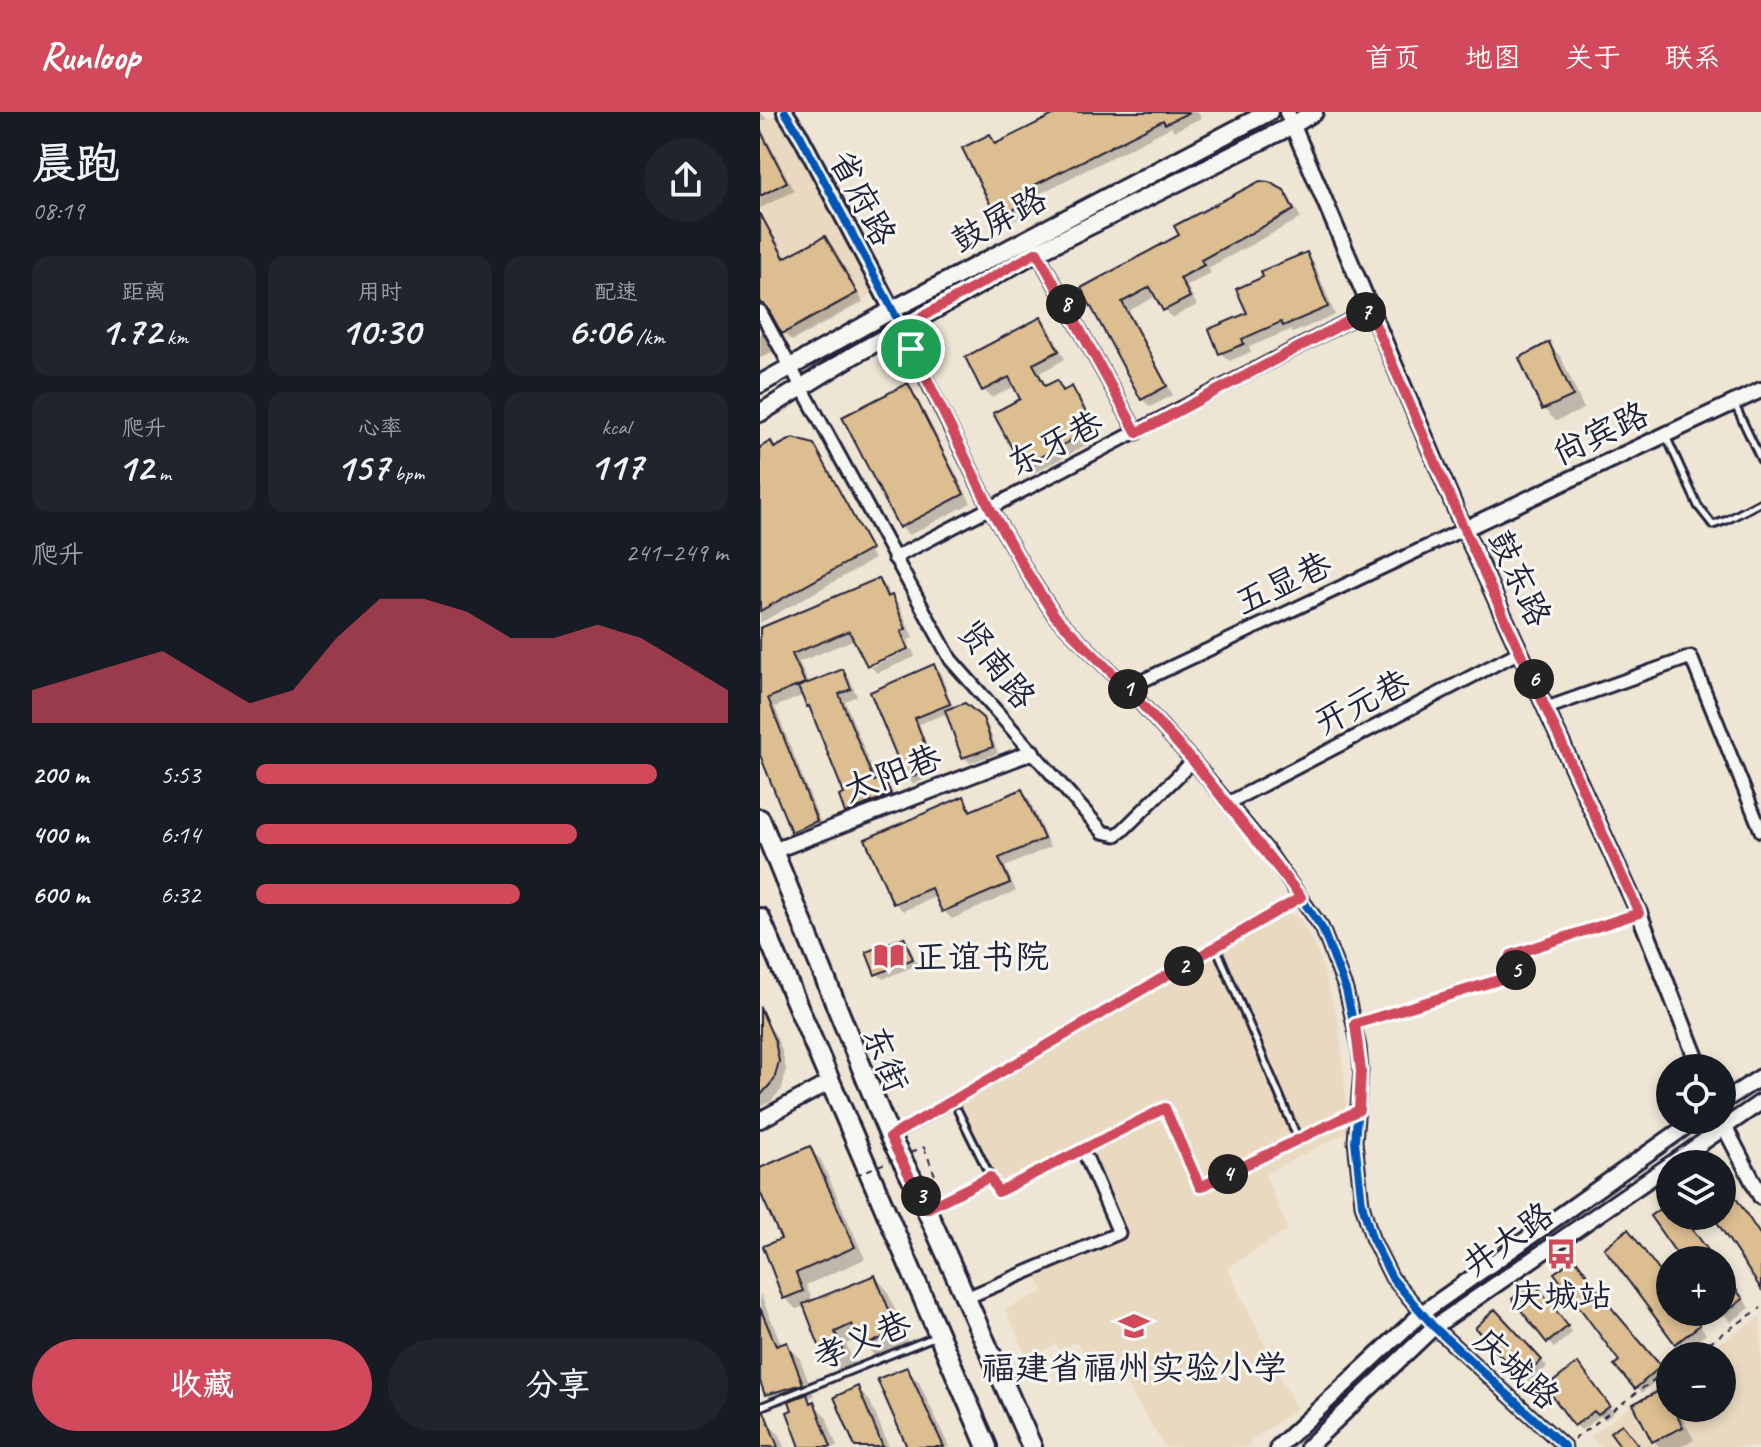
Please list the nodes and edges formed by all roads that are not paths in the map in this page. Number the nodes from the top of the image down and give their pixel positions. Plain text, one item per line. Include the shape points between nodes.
1 (785, 112) edge
2 (1269, 112) edge
3 (1314, 112) edge
4 (1290, 119) edge
5 (1037, 252) junction
6 (892, 310) junction
7 (1369, 310) junction
8 (760, 311) edge
9 (902, 328) junction
10 (790, 367) junction
11 (760, 384) edge
12 (800, 387) junction
13 (1761, 390) edge
14 (1734, 403) junction
15 (760, 413) edge
16 (1137, 433) junction
17 (1666, 436) junction
18 (1761, 460) edge
19 (1761, 502) edge
20 (990, 508) junction
21 (1464, 529) junction
22 (894, 558) junction
23 (1521, 651) junction
24 (1127, 688) junction
25 (1547, 708) junction
26 (1032, 752) junction
27 (1193, 761) junction
28 (1228, 803) junction
29 (760, 819) edge
30 (1761, 831) edge
31 (773, 851) junction
32 (1301, 897) junction
33 (760, 918) edge
34 (1216, 947) junction
35 (1694, 1054) edge
36 (1761, 1077) edge
37 (830, 1082) junction
38 (1736, 1093) edge
39 (1761, 1102) edge
40 (1359, 1110) junction
41 (958, 1111) dead end
42 (1736, 1115) edge
43 (760, 1120) edge
44 (1675, 1134) edge
45 (1706, 1134) edge
46 (1728, 1134) edge
47 (890, 1137) junction
48 (1299, 1141) junction
49 (1087, 1159) dead end
50 (990, 1177) junction
51 (1761, 1197) edge
52 (926, 1209) junction
53 (966, 1298) junction
54 (1422, 1313) junction
55 (1434, 1327) junction
56 (938, 1335) junction
57 (760, 1407) edge
58 (987, 1447) edge
59 (1032, 1447) edge
60 (1278, 1447) edge
61 (1308, 1447) edge
62 (1565, 1447) edge

1 - 6 street, 省府路
2 - 6 main road, 鼓屏路
3 - 4 main road, 鼓屏路
4 - 5 main road, 鼓屏路
4 - 7 street, 鼓东路
5 - 9 main road, 鼓屏路
5 - 16 street
6 - 9 street, 庆城路
6 - 10 main road, 鼓屏路
7 - 16 street, 东牙巷
7 - 21 street, 鼓东路
8 - 10 street, 贤南路
9 - 12 main road, 鼓屏路
9 - 20 street, 庆城路
10 - 11 main road, 鼓屏路
10 - 12 street, 贤南路
12 - 15 main road, 鼓屏路
12 - 22 street, 贤南路
13 - 14 street, 尚宾路
14 - 17 street, 尚宾路
14 - 18 lane
16 - 20 street, 东牙巷
17 - 19 lane via 1698,506 1713,525
17 - 21 street, 尚宾路
20 - 22 street, 东牙巷
20 - 24 street, 庆城路 via 1055,616
21 - 23 street, 鼓东路
21 - 24 street, 五显巷
22 - 26 street, 贤南路 via 951,660
23 - 25 street, 鼓东路
23 - 28 street, 开元巷
24 - 27 street, 庆城路
25 - 30 street via 1691,657
25 - 35 street, 鼓东路 via 1639,913
26 - 27 street, 贤南路 via 1103,832 1116,835
26 - 31 street, 太阳巷
27 - 28 street, 庆城路
28 - 32 street, 庆城路
29 - 31 main road, 东街
31 - 47 main road, 东街
32 - 34 lane
32 - 40 street, 庆城路 via 1328,942 1346,990 1361,1071
33 - 37 main road, 东街
34 - 47 lane
34 - 48 lane
36 - 38 street
37 - 43 street
37 - 56 main road, 东街
39 - 42 street, 井大路
40 - 48 lane
40 - 54 street, 庆城路 via 1357,1166 1372,1238 1392,1278
41 - 50 lane
44 - 54 street
45 - 55 street, 井大路
46 - 51 street
47 - 52 main road, 东街
48 - 50 lane via 1200,1187 1165,1108 998,1192
49 - 53 street via 1119,1233
50 - 52 lane
52 - 53 main road, 东街
53 - 59 main road, 东街
54 - 55 street, 庆城路
54 - 60 street
55 - 61 street, 井大路
55 - 62 street, 庆城路
56 - 57 lane, 孝义巷
56 - 58 main road, 东街

